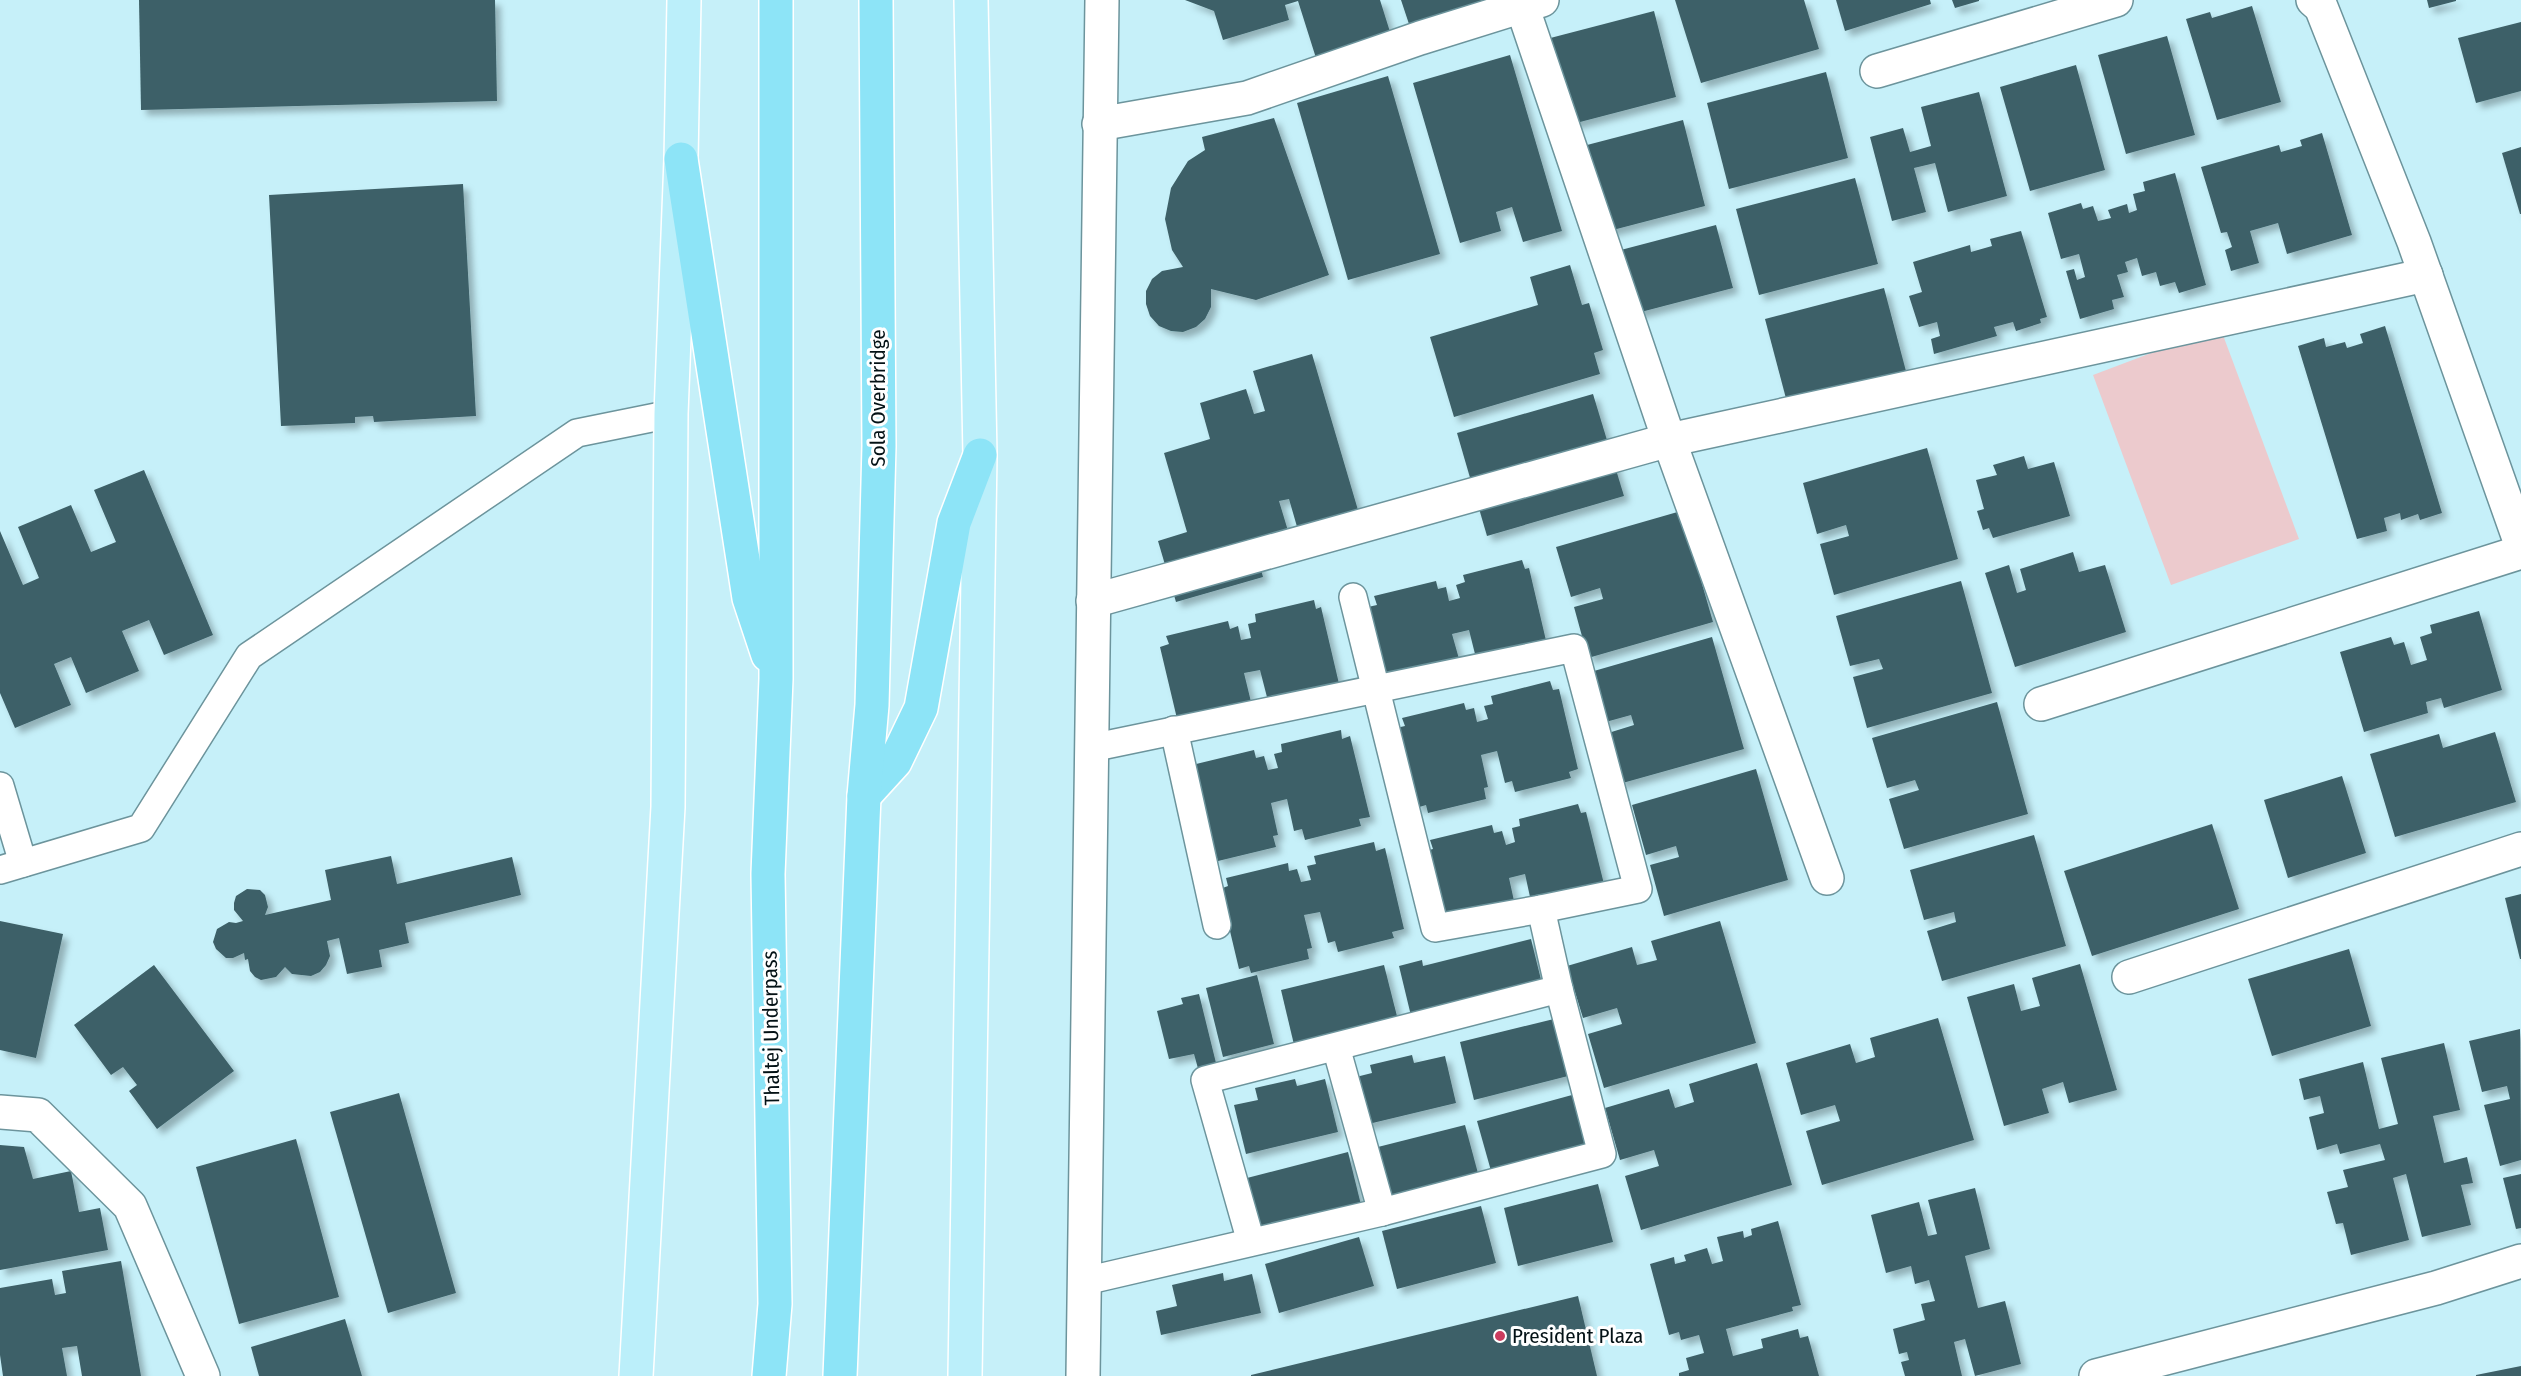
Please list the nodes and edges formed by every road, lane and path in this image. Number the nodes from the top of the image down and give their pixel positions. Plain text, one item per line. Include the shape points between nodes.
1 (684, 0) edge
2 (776, 0) edge
3 (876, 0) edge
4 (971, 0) edge
5 (1102, 0) edge
6 (2116, 0) edge
7 (2313, 0) edge
8 (1532, 3) edge
9 (1877, 71) dead end
10 (1100, 124) junction
11 (681, 159) junction
12 (2426, 275) junction
13 (671, 414) junction
14 (1670, 440) junction
15 (980, 455) junction
16 (2521, 544) edge
17 (2521, 552) edge
18 (1353, 597) dead end
19 (1093, 601) junction
20 (776, 679) junction
21 (1376, 688) junction
22 (2040, 704) dead end
23 (1174, 730) junction
24 (1091, 748) junction
25 (0, 786) edge
26 (864, 796) junction
27 (2521, 849) edge
28 (11, 867) edge
29 (1827, 878) dead end
30 (1540, 909) junction
31 (1217, 925) dead end
32 (2129, 976) dead end
33 (1559, 988) junction
34 (1336, 1047) junction
35 (0, 1112) edge
36 (1382, 1212) junction
37 (1251, 1242) junction
38 (2521, 1261) edge
39 (1085, 1281) junction
40 (203, 1376) edge
41 (636, 1376) edge
42 (769, 1376) edge
43 (840, 1376) edge
44 (965, 1376) edge
45 (1083, 1376) edge
46 (2096, 1376) edge

1 - 11 main road
2 - 20 highway
3 - 26 highway, Sola Overbridge via 879,412 872,705
4 - 15 main road
5 - 10 street
6 - 9 street
7 - 12 street via 2321,7
8 - 10 street via 1247,98
8 - 14 street
10 - 19 street
11 - 13 main road
11 - 20 highway via 749,598
12 - 14 street
12 - 16 street
13 - 28 lane via 577,433 249,656 141,828
13 - 41 main road via 668,807
14 - 19 street
14 - 29 street
15 - 26 highway via 954,523 921,708 895,762
15 - 44 main road
17 - 22 street
18 - 21 lane
19 - 24 street
20 - 42 highway, Thaltej Underpass via 768,873 775,1304
21 - 23 lane
21 - 30 lane via 1435,928
21 - 30 lane via 1574,648 1638,889
23 - 24 lane
23 - 31 lane
24 - 39 street
25 - 28 lane
26 - 43 highway
27 - 32 street
30 - 33 lane
33 - 34 lane
33 - 36 lane via 1602,1154
34 - 36 lane
34 - 37 lane via 1205,1080
35 - 40 street via 38,1115 130,1206
36 - 37 lane
37 - 39 lane
38 - 46 street via 2436,1288
39 - 45 street

